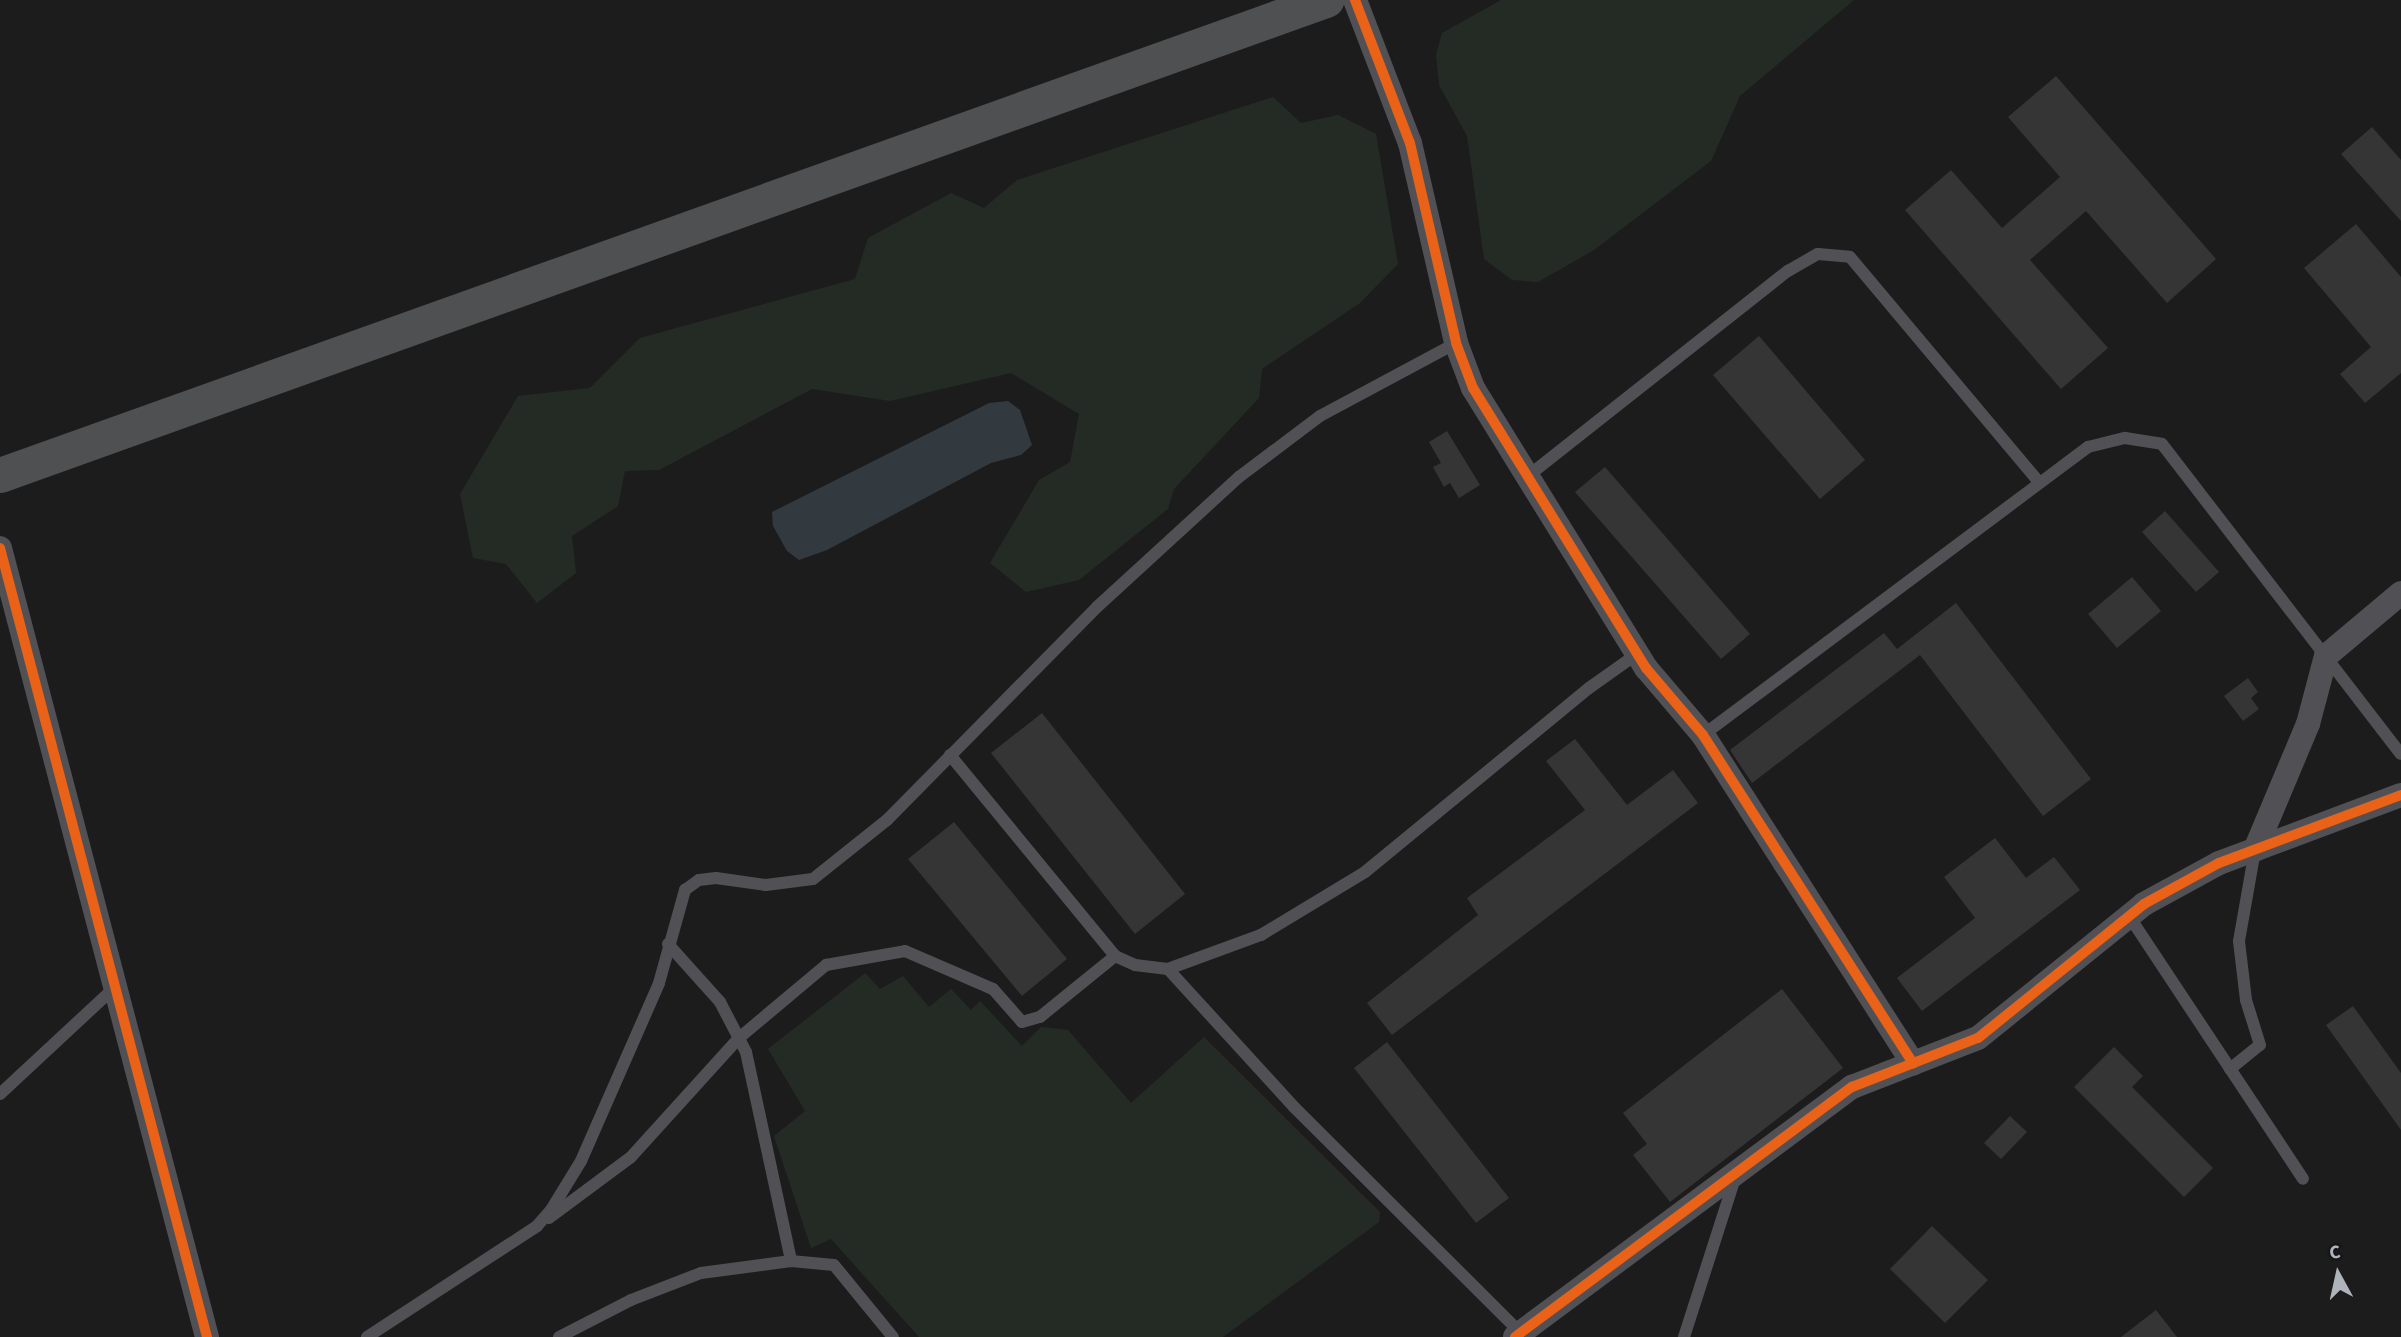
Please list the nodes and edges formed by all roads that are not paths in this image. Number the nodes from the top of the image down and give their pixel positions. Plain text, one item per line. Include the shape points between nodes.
1 (1326, 0) edge
2 (1354, 0) edge
3 (1456, 343) junction
4 (0, 475) edge
5 (1528, 476) junction
6 (2039, 482) junction
7 (0, 548) edge
8 (2401, 593) edge
9 (1637, 654) junction
10 (2326, 656) junction
11 (1703, 734) junction
12 (2401, 754) edge
13 (950, 755) junction
14 (2401, 795) edge
15 (2255, 850) junction
16 (2129, 916) junction
17 (668, 944) junction
18 (1115, 956) junction
19 (1168, 970) junction
20 (115, 987) junction
21 (739, 1038) junction
22 (1913, 1064) junction
23 (2231, 1069) junction
24 (0, 1094) edge
25 (1737, 1172) junction
26 (2303, 1179) dead end
27 (537, 1226) junction
28 (791, 1261) junction
29 (1520, 1336) edge
30 (207, 1337) edge
31 (367, 1337) edge
32 (559, 1337) edge
33 (893, 1337) edge
34 (1684, 1337) edge

1 - 4 main road
2 - 3 street via 1410,143
3 - 5 street via 1473,388
3 - 13 lane via 1320,416 1250,469 1097,607
5 - 6 lane via 1788,271 1818,254 1850,257
5 - 9 street
6 - 10 lane via 2088,447 2125,438 2162,444
6 - 11 lane
7 - 20 street
8 - 10 street
9 - 11 street
9 - 19 lane via 1589,688 1365,873 1261,935
10 - 12 lane
10 - 15 street via 2308,724
11 - 22 street
13 - 17 lane via 887,820 814,879 766,886 699,880 685,890
13 - 18 lane
14 - 15 street
15 - 16 street via 2219,863
15 - 23 lane via 2239,941 2246,1000 2260,1045 2256,1053
16 - 22 street via 1978,1038
16 - 23 lane
17 - 21 lane via 720,1002
17 - 27 lane via 659,983 581,1161
18 - 19 lane via 1135,965
18 - 21 lane via 1040,1017 1022,1023 993,989 905,951 825,964
19 - 29 lane via 1294,1107
20 - 24 lane
20 - 30 street
21 - 27 lane via 631,1157
21 - 28 lane via 746,1052
22 - 25 street via 1852,1087
23 - 26 lane
25 - 29 street
25 - 34 lane
27 - 31 lane
28 - 32 lane via 701,1273 631,1300
28 - 33 lane via 834,1265

